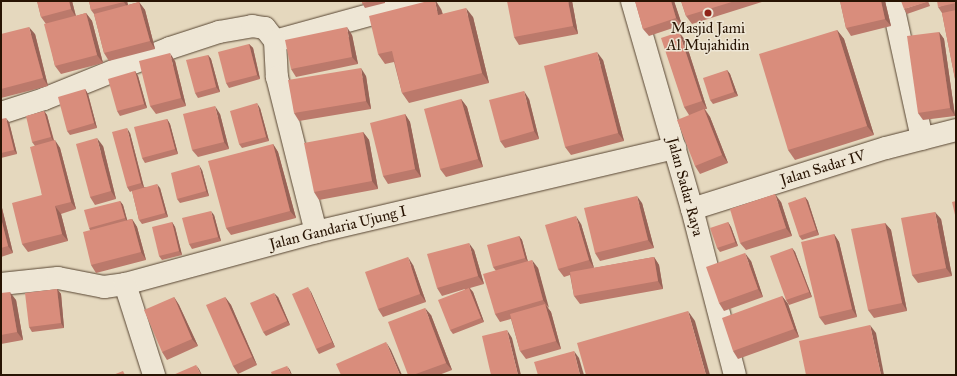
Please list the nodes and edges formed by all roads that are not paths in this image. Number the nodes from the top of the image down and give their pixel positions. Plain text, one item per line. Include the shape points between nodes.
1 (420, 1) edge
2 (632, 1) edge
3 (892, 1) edge
4 (275, 41) junction
5 (1, 113) edge
6 (956, 130) edge
7 (922, 139) junction
8 (675, 148) junction
9 (692, 209) junction
10 (316, 232) junction
11 (1, 284) edge
12 (125, 284) junction
13 (154, 375) edge
14 (735, 375) edge

1 - 4 street
2 - 8 street, Jalan Sadar Raya
3 - 7 street
4 - 5 street via 265,28 252,26 219,32 170,48 44,99
4 - 10 street via 277,76
6 - 7 street, Jalan Sadar IV
7 - 9 street, Jalan Sadar IV
8 - 9 street, Jalan Sadar Raya
8 - 10 street, Jalan Gandaria Ujung I
9 - 14 street, Jalan Sadar Raya
10 - 12 street, Jalan Gandaria Ujung I
11 - 12 street, Jalan Gandaria Ujung I via 58,278 104,287
12 - 13 street

